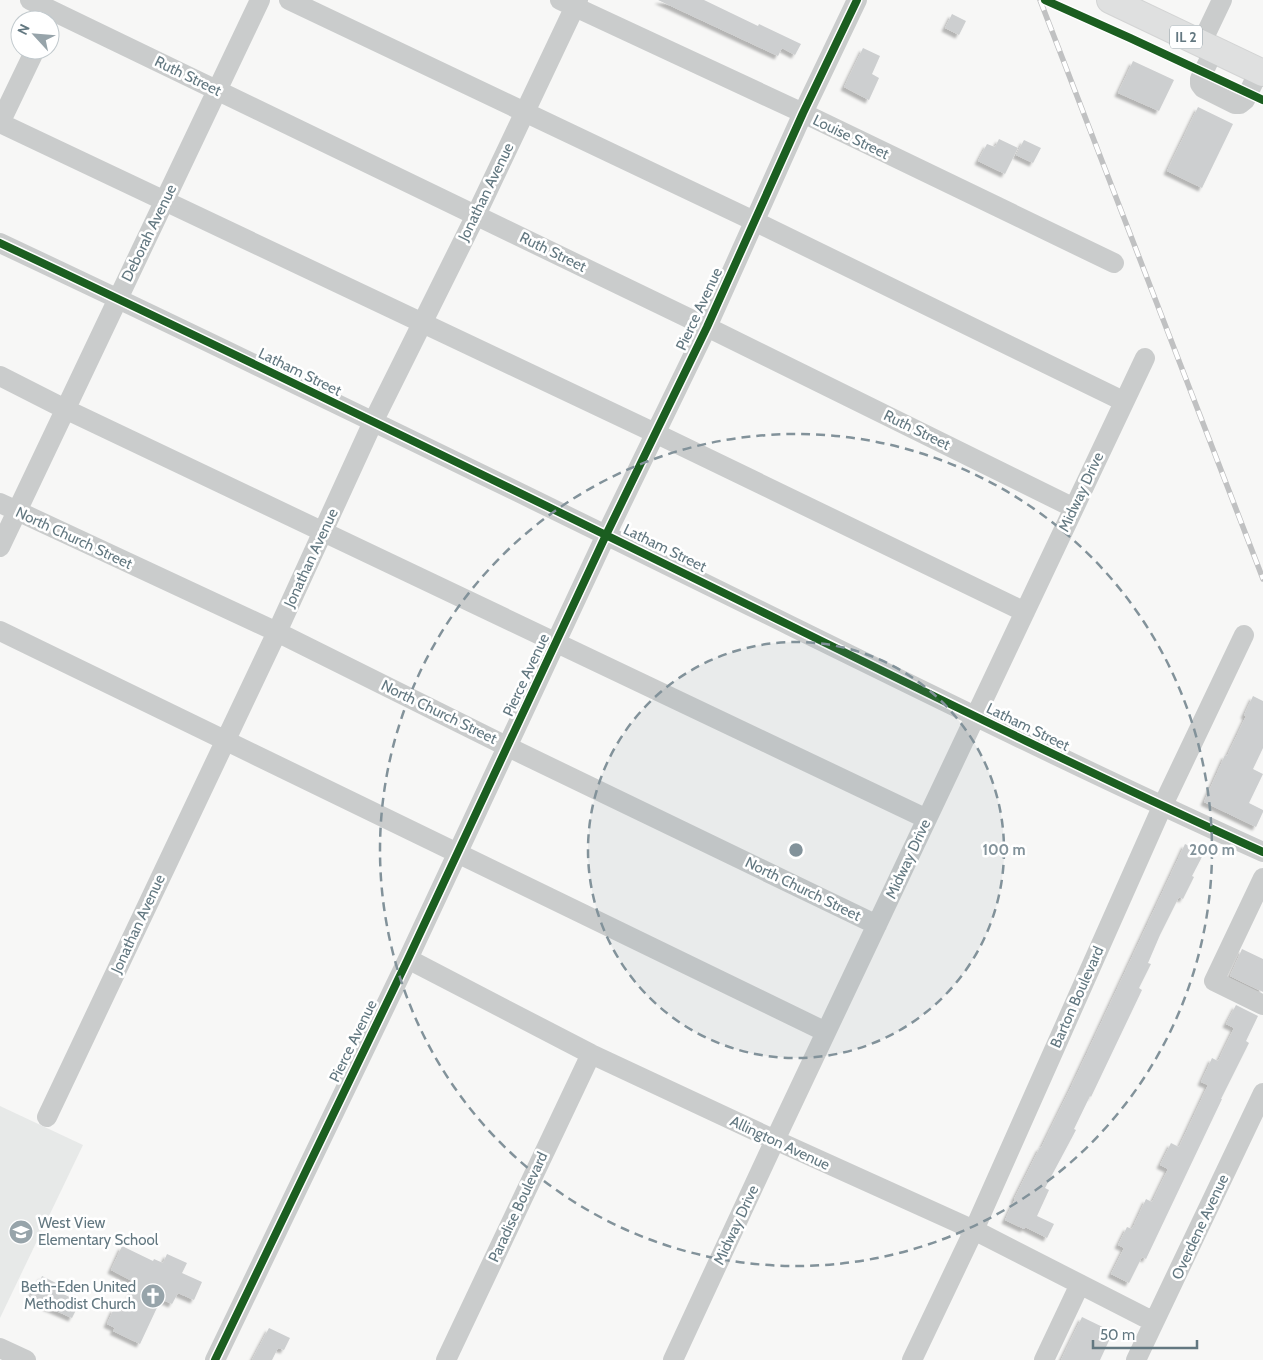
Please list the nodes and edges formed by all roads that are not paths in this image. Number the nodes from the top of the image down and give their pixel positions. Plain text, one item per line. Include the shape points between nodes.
1 (30, 0) edge
2 (260, 0) edge
3 (289, 0) edge
4 (857, 0) edge
5 (1110, 0) edge
6 (1222, 0) edge
7 (571, 2) edge
8 (54, 10) edge
9 (60, 13) edge
10 (1208, 47) junction
11 (30, 60) edge
12 (1261, 72) edge
13 (218, 90) junction
14 (525, 112) junction
15 (803, 113) junction
16 (0, 123) edge
17 (165, 201) junction
18 (476, 214) junction
19 (754, 221) junction
20 (0, 244) edge
21 (1114, 263) dead end
22 (118, 299) junction
23 (422, 323) junction
24 (707, 327) junction
25 (1145, 358) dead end
26 (0, 376) edge
27 (1124, 401) junction
28 (65, 409) junction
29 (373, 422) junction
30 (655, 433) junction
31 (8, 507) edge
32 (1074, 508) junction
33 (323, 531) junction
34 (606, 535) junction
35 (0, 547) edge
36 (1025, 612) junction
37 (0, 630) edge
38 (277, 632) junction
39 (1244, 635) dead end
40 (556, 642) junction
41 (975, 716) junction
42 (225, 740) junction
43 (508, 746) junction
44 (1162, 806) junction
45 (926, 819) junction
46 (1263, 852) edge
47 (458, 853) junction
48 (1263, 878) edge
49 (877, 924) junction
50 (408, 959) junction
51 (1263, 1005) edge
52 (826, 1032) junction
53 (591, 1054) junction
54 (1263, 1093) edge
55 (47, 1117) dead end
56 (775, 1140) junction
57 (974, 1230) junction
58 (1080, 1284) junction
59 (1154, 1322) junction
60 (0, 1348) edge
61 (26, 1360) edge
62 (216, 1360) edge
63 (446, 1360) edge
64 (673, 1360) edge
65 (912, 1360) edge
66 (1044, 1360) edge
67 (1136, 1360) edge

1 - 8 street, Ruth Street
2 - 13 street, Deborah Avenue
3 - 14 street
4 - 15 street, Pierce Avenue
5 - 10 main road, IL 2
6 - 10 street
7 - 14 street, Jonathan Avenue
7 - 15 street, Louise Street
9 - 13 street, Ruth Street
10 - 12 main road, IL 2
10 - 12 street via 1200,84 1235,104 1245,100
11 - 16 street
13 - 17 street, Deborah Avenue
13 - 18 street, Ruth Street
14 - 18 street, Jonathan Avenue
14 - 19 street
15 - 19 street, Pierce Avenue
15 - 21 street, Louise Street
16 - 17 street
17 - 22 street, Deborah Avenue
17 - 23 street
18 - 23 street, Jonathan Avenue
18 - 24 street, Ruth Street
19 - 24 street, Pierce Avenue
19 - 27 street
20 - 22 street, Latham Street
22 - 28 street, Deborah Avenue
22 - 29 street, Latham Street
23 - 29 street, Jonathan Avenue
23 - 30 street
24 - 30 street, Pierce Avenue
24 - 32 street, Ruth Street
25 - 27 street, Midway Drive
26 - 28 street
27 - 32 street, Midway Drive
28 - 31 street, Deborah Avenue
28 - 33 street
29 - 33 street, Jonathan Avenue
29 - 34 street, Latham Street
30 - 34 street, Pierce Avenue
30 - 36 street
31 - 35 street, Deborah Avenue
31 - 38 street, North Church Street
32 - 36 street, Midway Drive
33 - 38 street, Jonathan Avenue
33 - 40 street
34 - 40 street, Pierce Avenue
34 - 41 street, Latham Street
36 - 41 street, Midway Drive
37 - 42 street
38 - 42 street, Jonathan Avenue
38 - 43 street, North Church Street
39 - 44 street, Barton Boulevard
40 - 43 street, Pierce Avenue
40 - 45 street
41 - 44 street, Latham Street
41 - 45 street, Midway Drive
42 - 47 street
42 - 55 street, Jonathan Avenue
43 - 47 street, Pierce Avenue
43 - 49 street, North Church Street
44 - 46 street, Latham Street
44 - 57 street, Barton Boulevard
45 - 49 street, Midway Drive
47 - 50 street, Pierce Avenue
47 - 52 street
48 - 51 street via 1214,981
49 - 52 street, Midway Drive
50 - 53 street, Allington Avenue
50 - 62 street, Pierce Avenue
52 - 56 street, Midway Drive
53 - 56 street, Allington Avenue
53 - 63 street, Paradise Boulevard
54 - 59 street, Overdene Avenue
56 - 57 street, Allington Avenue
56 - 64 street, Midway Drive
57 - 58 street, Allington Avenue
57 - 65 street, Barton Boulevard
58 - 59 street, Allington Avenue
58 - 66 street
59 - 67 street, Overdene Avenue
60 - 61 street

